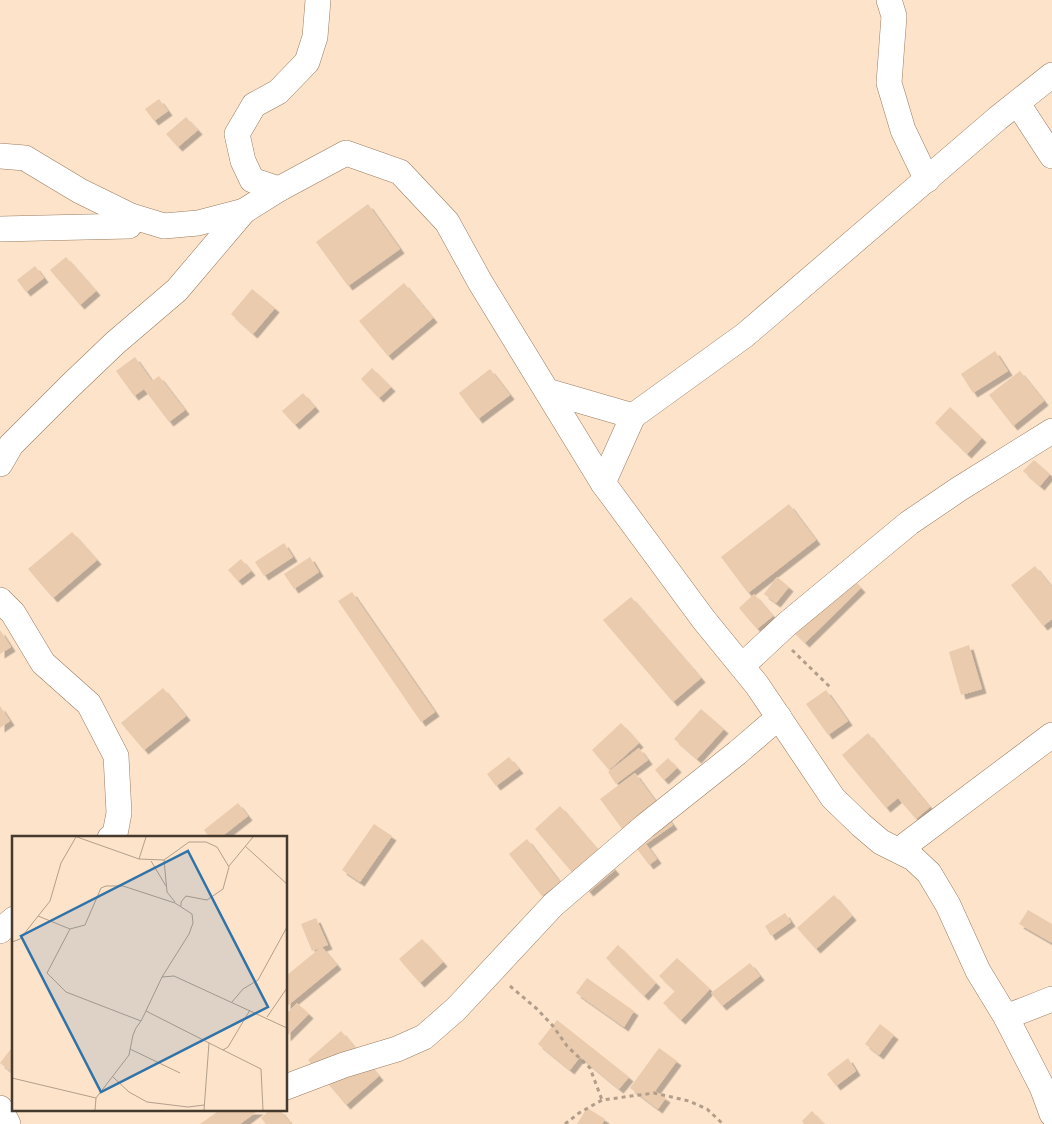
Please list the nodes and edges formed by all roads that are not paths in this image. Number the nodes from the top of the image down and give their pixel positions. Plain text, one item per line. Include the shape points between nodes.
1 (318, 0) edge
2 (889, 0) edge
3 (1052, 75) edge
4 (1018, 104) junction
5 (0, 156) edge
6 (1052, 156) edge
7 (927, 180) junction
8 (279, 189) junction
9 (244, 211) junction
10 (131, 216) junction
11 (0, 229) edge
12 (547, 391) junction
13 (632, 416) junction
14 (1052, 431) edge
15 (0, 464) edge
16 (603, 483) junction
17 (0, 600) edge
18 (742, 666) junction
19 (779, 717) junction
20 (1052, 734) edge
21 (112, 836) edge
22 (899, 850) junction
23 (12, 921) edge
24 (0, 930) edge
25 (1052, 1000) edge
26 (1006, 1017) junction
27 (288, 1086) edge
28 (0, 1108) edge
29 (1052, 1114) edge
30 (8, 1124) edge

1 - 8 street via 315,37 307,62 278,92 254,106 237,134 252,180
2 - 7 street via 894,16 889,82 903,130
3 - 4 street
4 - 6 street
4 - 7 street
5 - 10 street via 25,158 80,191
7 - 13 street via 745,336
8 - 9 street
8 - 12 street via 346,153 400,172 447,222
9 - 10 street via 198,223 164,226
9 - 15 street via 177,290 69,387 11,445
10 - 11 street via 129,226
12 - 13 street
12 - 16 street
13 - 16 street
14 - 18 street via 909,523 775,634
16 - 18 street
17 - 21 street via 13,613 43,663 89,704 116,756 119,813
18 - 19 street
19 - 22 street via 833,798 881,842
19 - 27 street via 553,905 456,1008 424,1037
20 - 22 street
22 - 26 street via 914,858 929,873 948,905 978,971
23 - 24 street
25 - 26 street
26 - 29 street via 1042,1086
28 - 30 street

